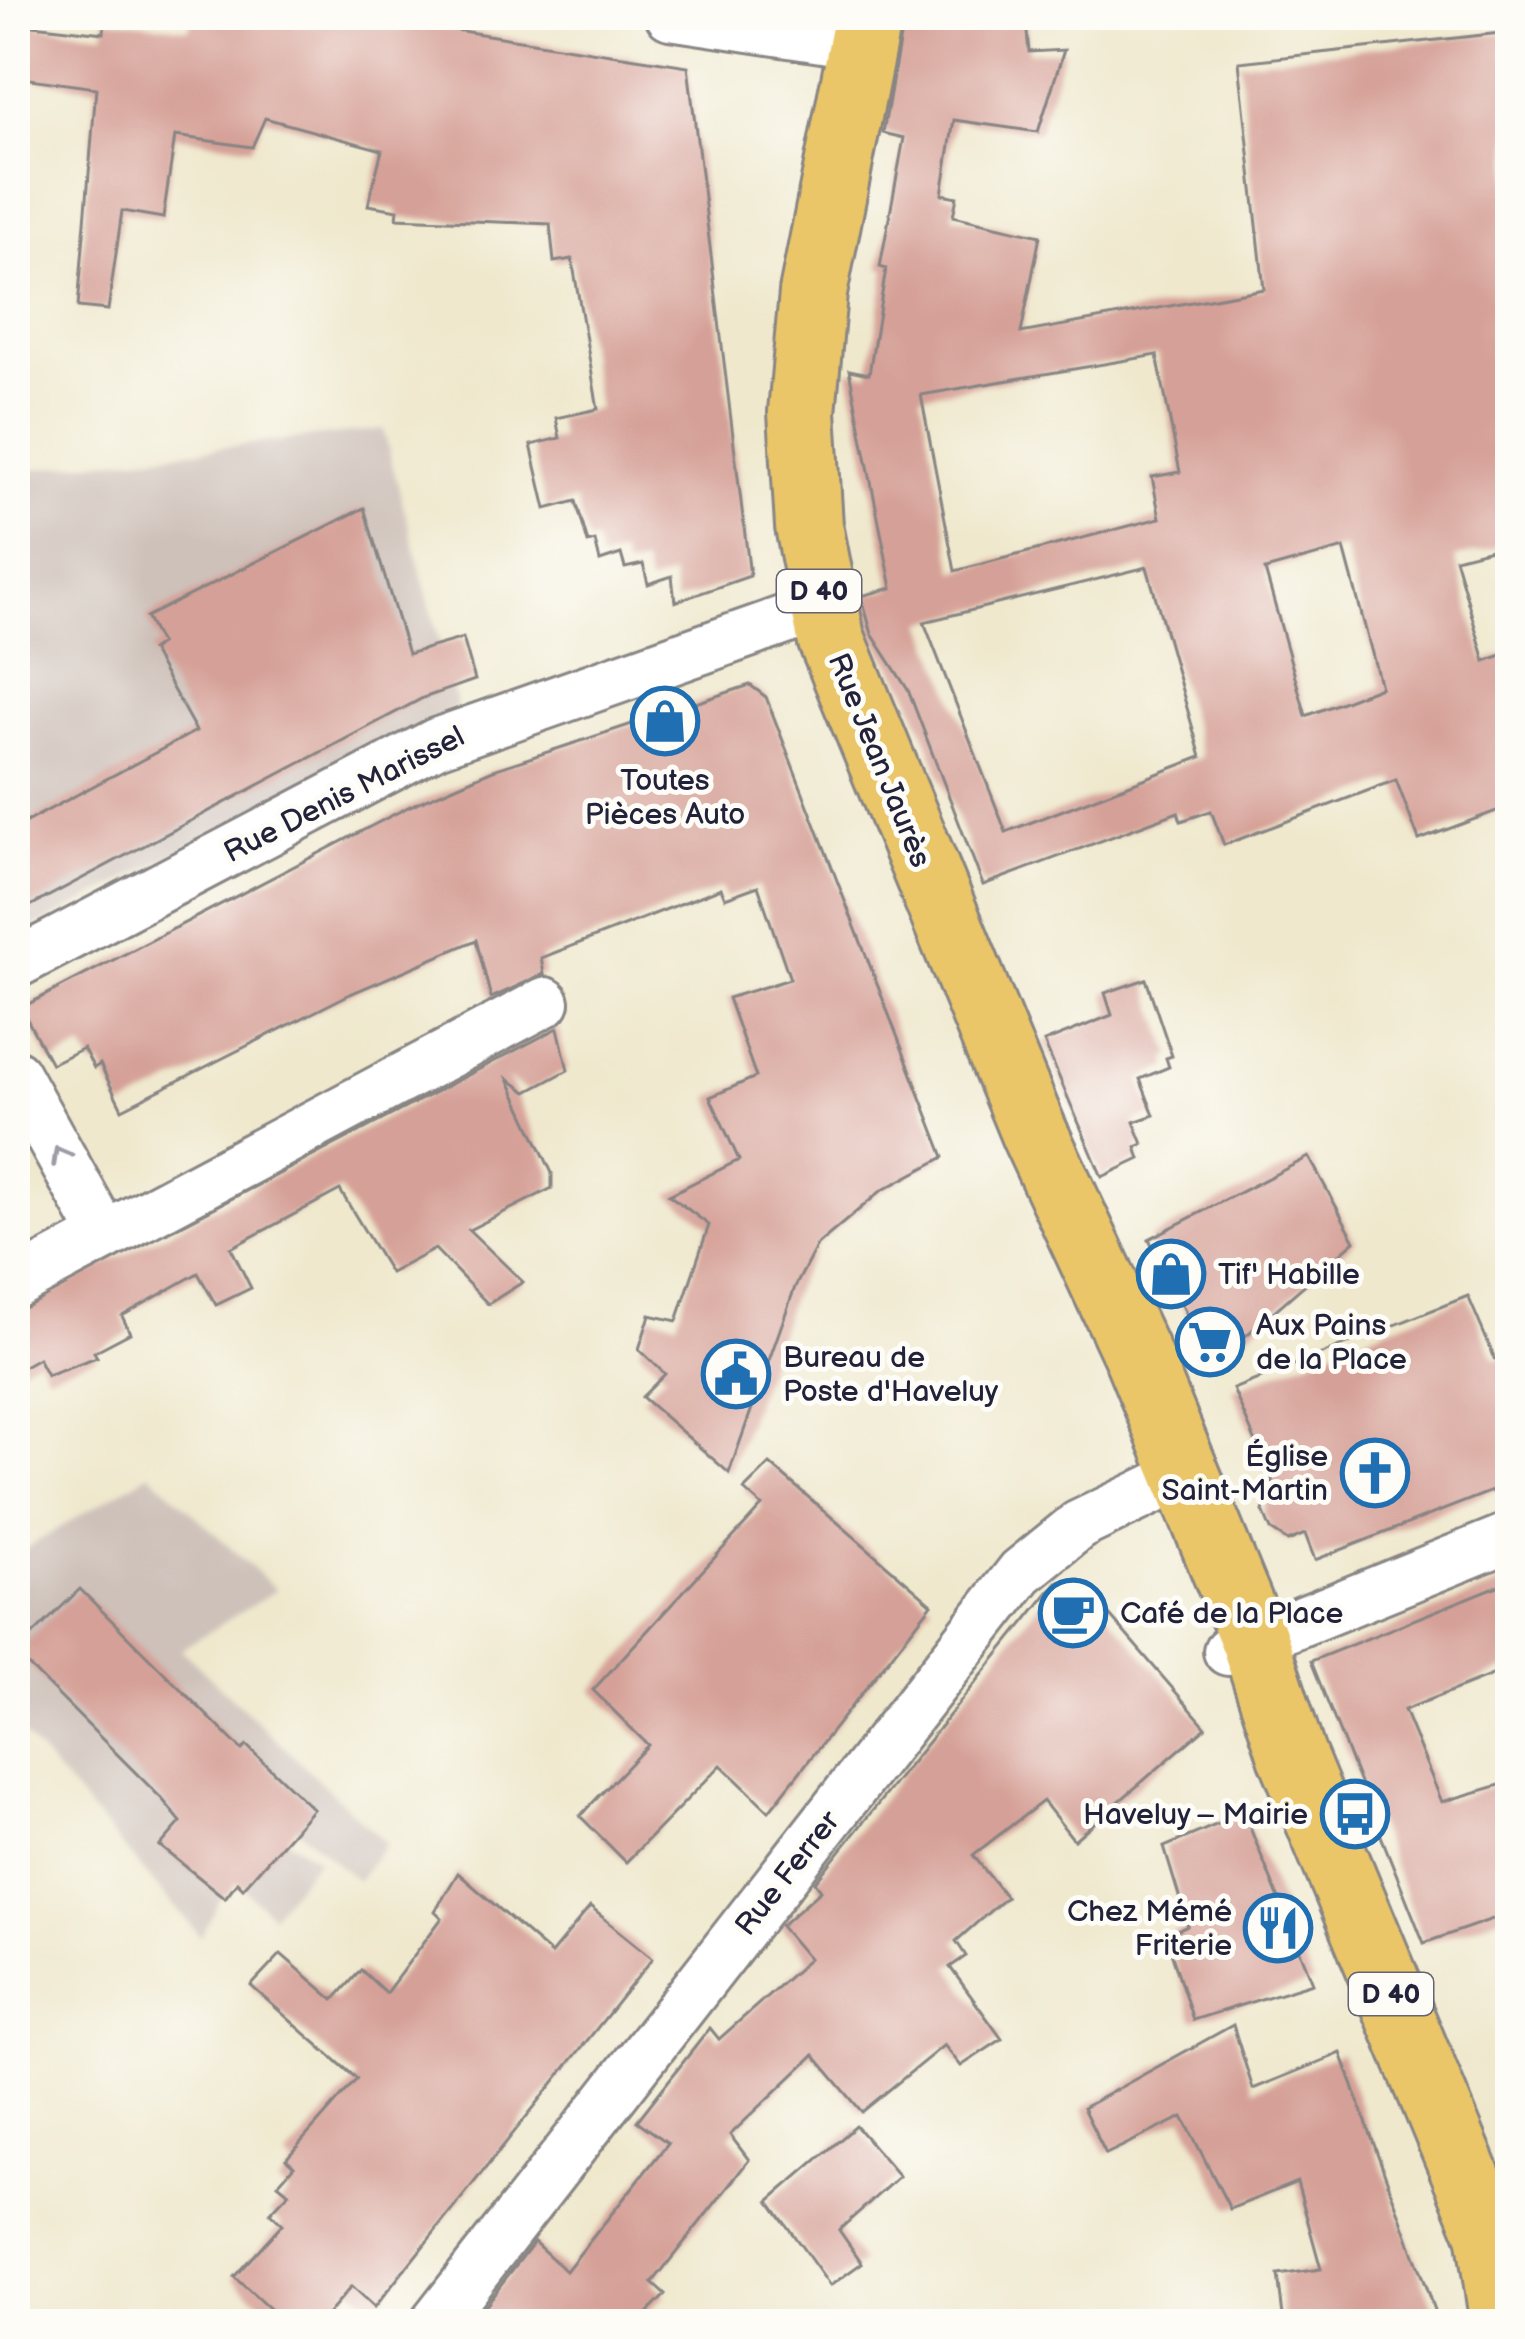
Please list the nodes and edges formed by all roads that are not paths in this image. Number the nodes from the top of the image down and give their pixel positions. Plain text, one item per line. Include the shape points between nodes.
1 (670, 15) edge
2 (865, 29) edge
3 (822, 607) junction
4 (15, 964) edge
5 (545, 1002) dead end
6 (15, 1074) edge
7 (105, 1235) junction
8 (15, 1284) edge
9 (1166, 1483) junction
10 (1510, 1537) edge
11 (1239, 1646) junction
12 (1500, 2249) edge
13 (434, 2324) edge
14 (1504, 2324) edge

1 - 2 street
2 - 3 main road, Rue Jean Jaurès / D 40 via 806,345 803,448
3 - 4 street, Rue Denis Marissel via 436,743
3 - 9 main road, Rue Jean Jaurès / D 40 via 840,668 1034,1133 1105,1279
5 - 7 street
7 -> 6 street
7 - 8 street
9 - 11 main road, Rue Jean Jaurès / D 40
9 - 13 street, Rue Ferrer via 1078,1525 1022,1572
10 - 11 street
11 - 12 main road, Rue Jean Jaurès / D 40
12 - 14 main road, Rue Jean Jaurès / D 40

